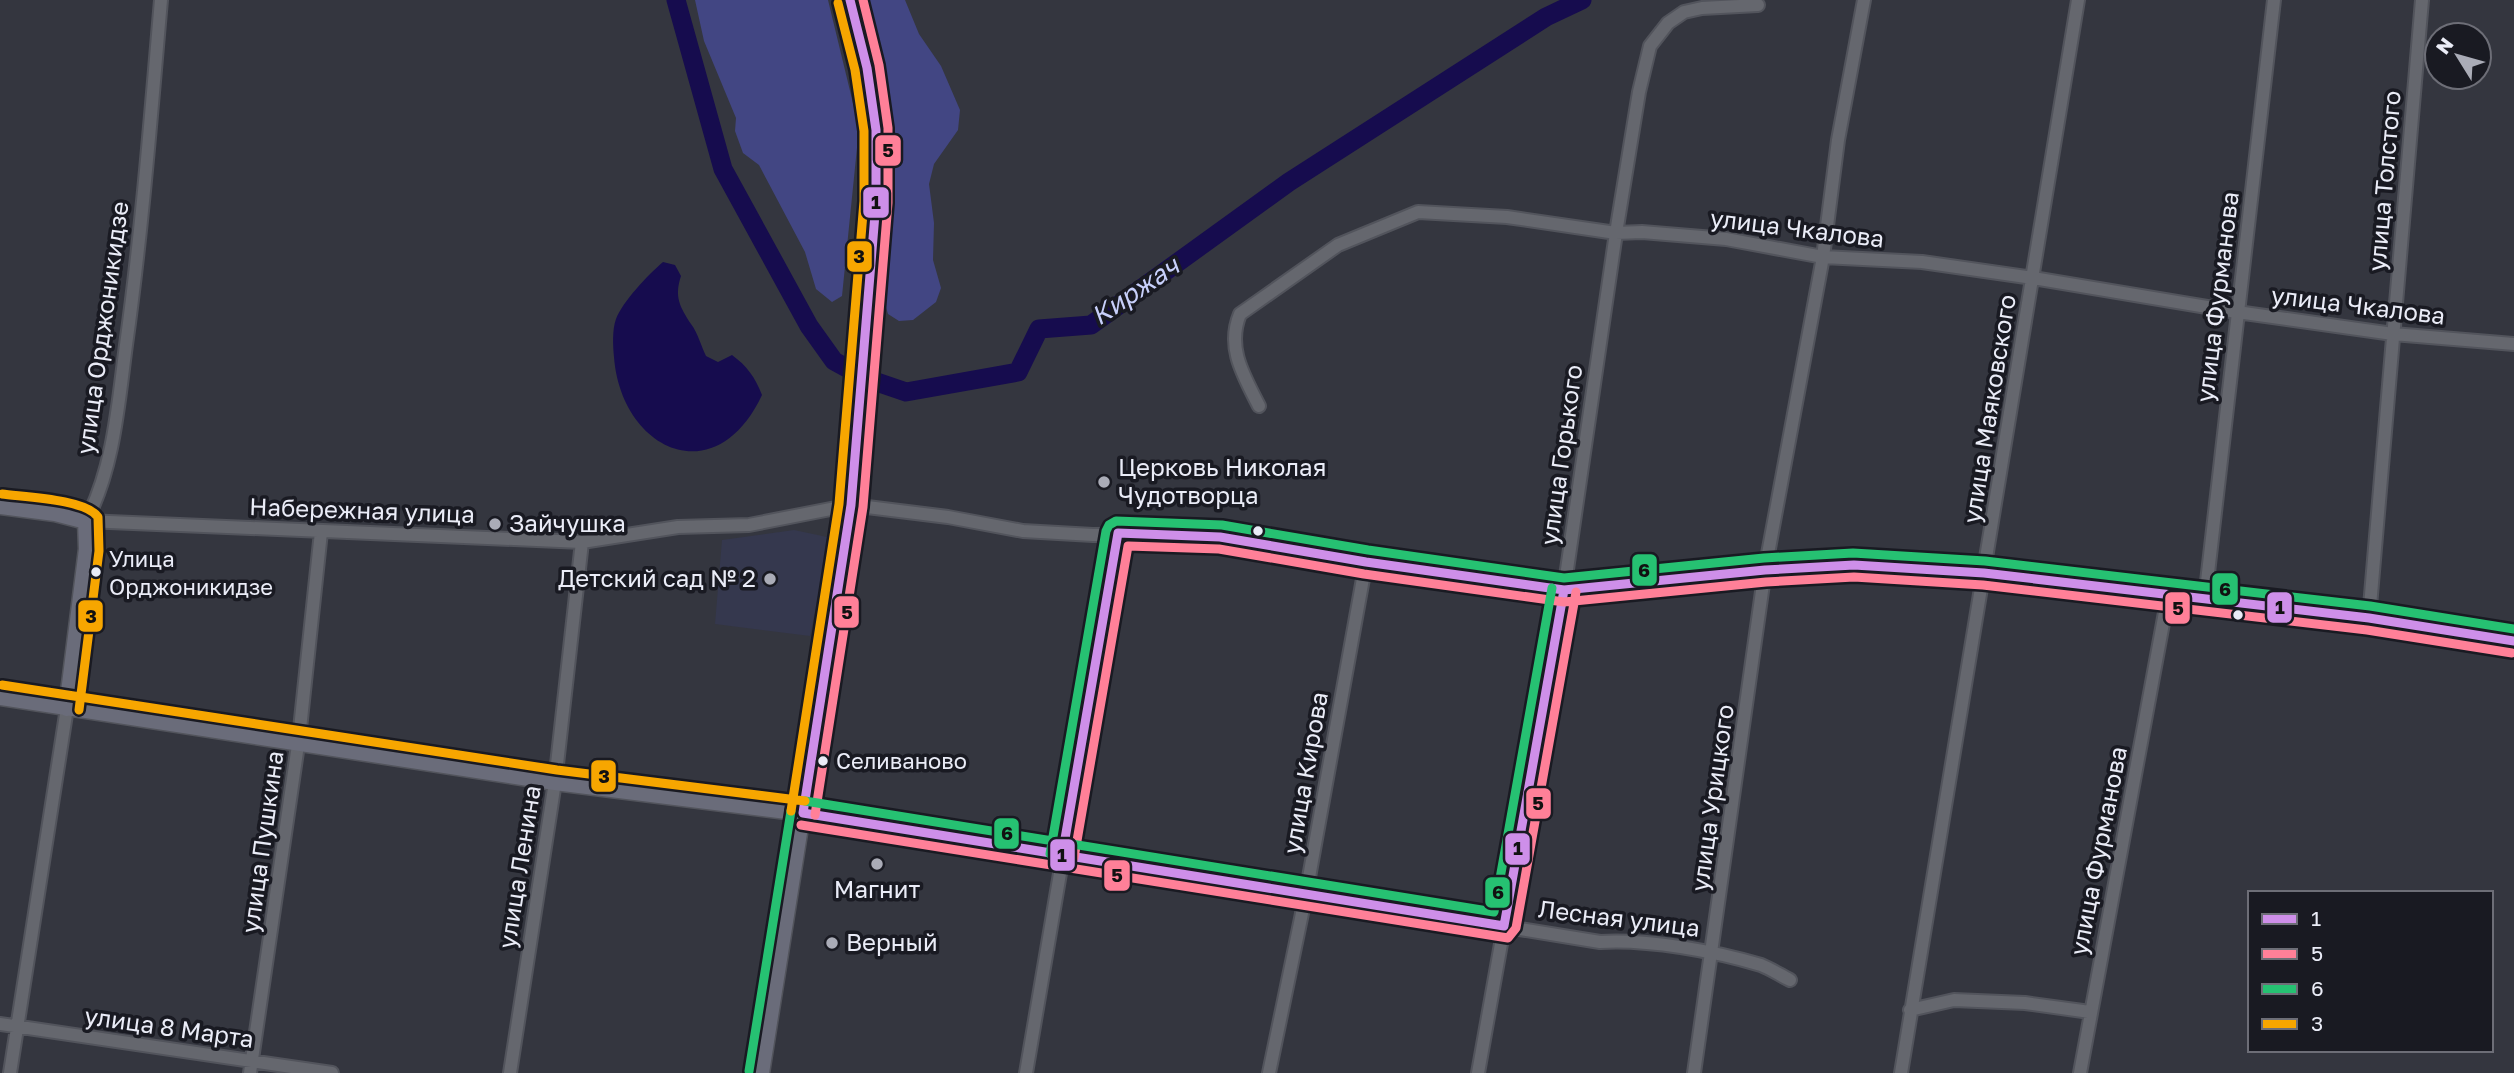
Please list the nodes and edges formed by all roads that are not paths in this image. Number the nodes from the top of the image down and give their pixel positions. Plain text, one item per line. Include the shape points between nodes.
1 (161, 0) edge
2 (850, 0) edge
3 (1864, 0) edge
4 (2078, 0) edge
5 (2274, 0) edge
6 (2422, 0) edge
7 (1758, 5) dead end
8 (1616, 233) junction
9 (1823, 257) junction
10 (2033, 278) junction
11 (2237, 312) junction
12 (2393, 334) junction
13 (2514, 344) edge
14 (1259, 406) dead end
15 (851, 505) junction
16 (0, 506) edge
17 (86, 521) junction
18 (321, 532) junction
19 (1118, 533) junction
20 (582, 542) junction
21 (1366, 562) junction
22 (1765, 570) junction
23 (1984, 573) junction
24 (1564, 590) junction
25 (2168, 596) junction
26 (2205, 599) junction
27 (2369, 618) junction
28 (2514, 641) edge
29 (0, 697) edge
30 (67, 708) junction
31 (298, 743) junction
32 (555, 782) junction
33 (803, 813) junction
34 (1062, 856) junction
35 (1306, 894) junction
36 (1504, 926) junction
37 (1713, 954) junction
38 (1790, 980) dead end
39 (1910, 1010) junction
40 (2090, 1012) junction
41 (0, 1024) edge
42 (17, 1027) junction
43 (251, 1067) edge
44 (10, 1073) edge
45 (332, 1073) edge
46 (510, 1073) edge
47 (761, 1073) edge
48 (1026, 1073) edge
49 (1269, 1073) edge
50 (1478, 1073) edge
51 (1694, 1073) edge
52 (1901, 1073) edge
53 (2080, 1073) edge

1 - 17 street, улица Орджоникидзе via 141,239 113,447
2 - 15 main road via 876,130 876,202
3 - 9 street, улица Урицкого via 1838,140
4 - 10 street, улица Маяковского
5 - 11 street, улица Фурманова
6 - 12 street, улица Толстого
7 - 8 street, улица Горького via 1684,12 1668,23 1650,46
8 - 9 street, улица Чкалова via 1726,239
8 - 14 street, улица Чкалова via 1418,212 1338,246 1240,314 1234,342 1238,363
8 - 24 street, улица Горького
9 - 10 street, улица Чкалова via 1922,262
9 - 22 street, улица Урицкого
10 - 11 street, улица Чкалова
10 - 23 street, улица Маяковского
11 - 12 street, улица Чкалова
11 - 26 street, улица Фурманова
12 - 13 street, улица Чкалова
12 - 27 street, улица Толстого
15 - 19 street, Набережная улица via 1024,531
15 - 20 street, Набережная улица via 749,525 678,527
15 - 33 main road
16 - 17 main road, Набережная улица
17 - 18 street, Набережная улица
17 - 30 main road, улица Орджоникидзе via 88,549
18 - 20 street, Набережная улица
18 - 31 street, улица Пушкина
19 - 21 street, Набережная улица via 1220,537
19 - 34 street
20 - 32 street, улица Ленина
21 - 24 street, Набережная улица
21 - 35 street, улица Кирова
22 - 23 street, Набережная улица via 1854,565
22 - 24 street, Набережная улица
22 - 37 street, улица Урицкого
23 - 25 street, Набережная улица
23 - 39 street, улица Маяковского
24 - 36 street, улица Горького
25 - 26 street, Набережная улица
25 - 40 street, улица Фурманова
26 - 27 street, Набережная улица
27 - 28 street, Набережная улица
29 - 30 main road, Лесная улица
30 - 31 main road, Лесная улица
30 - 42 street, улица Орджоникидзе
31 - 32 main road, Лесная улица
31 - 43 street, улица Пушкина
32 - 33 main road, Лесная улица
32 - 46 street, улица Ленина
33 - 34 street, Лесная улица
33 - 47 main road
34 - 35 street, Лесная улица
34 - 48 street
35 - 36 street, Лесная улица
35 - 49 street, улица Кирова
36 - 37 street, Лесная улица
36 - 50 street, улица Горького
37 - 38 street, Лесная улица via 1763,966
37 - 51 street, улица Урицкого
39 - 40 street via 1954,1000
39 - 52 street, улица Маяковского
40 - 53 street, улица Фурманова
41 - 42 street, улица 8 Марта
42 - 43 street, улица 8 Марта
42 - 44 street, улица Орджоникидзе
43 - 45 street, улица 8 Марта

